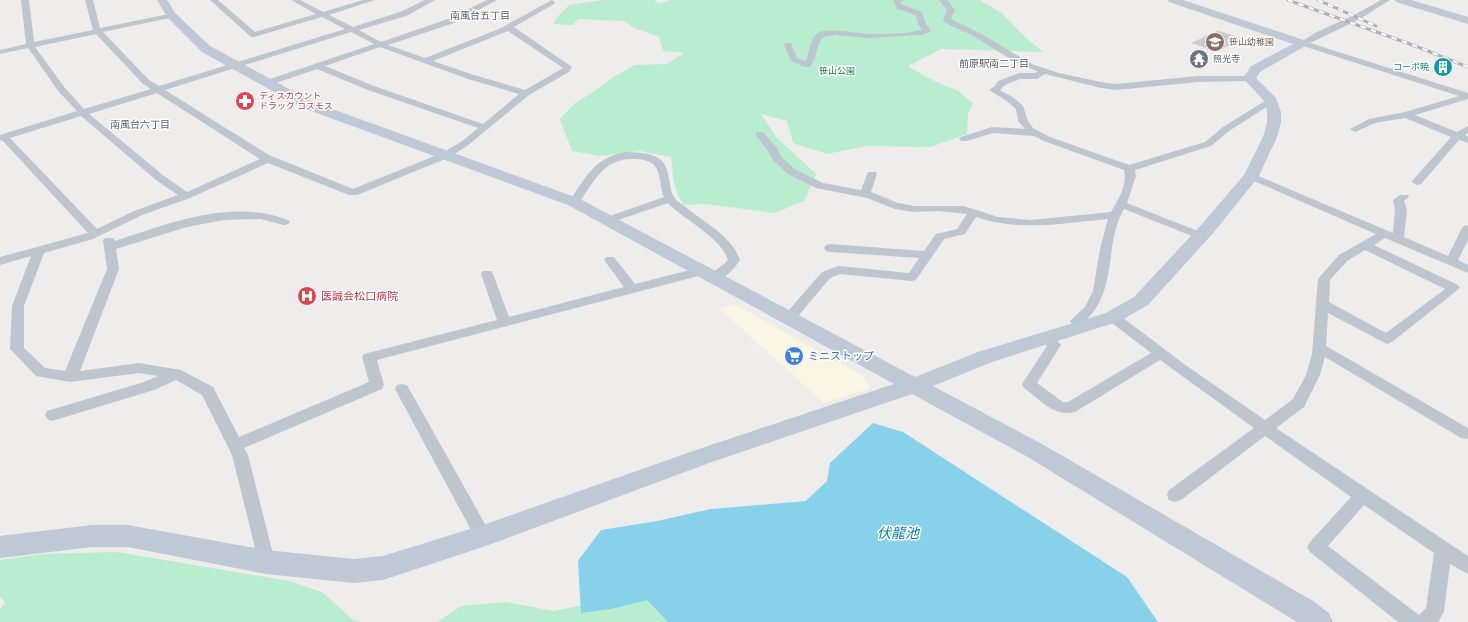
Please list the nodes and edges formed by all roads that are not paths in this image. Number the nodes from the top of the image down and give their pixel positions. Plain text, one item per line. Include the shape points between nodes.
1 (25, 0) edge
2 (89, 0) edge
3 (214, 0) edge
4 (295, 0) edge
5 (369, 0) edge
6 (431, 0) edge
7 (493, 0) edge
8 (539, 0) edge
9 (900, 0) edge
10 (943, 0) edge
11 (1173, 0) edge
12 (1386, 0) edge
13 (1400, 0) edge
14 (166, 8) edge
15 (322, 15) junction
16 (1468, 21) edge
17 (508, 27) junction
18 (350, 29) junction
19 (97, 30) junction
20 (1303, 43) junction
21 (30, 45) junction
22 (788, 45) dead end
23 (381, 46) junction
24 (0, 52) edge
25 (424, 61) junction
26 (235, 66) junction
27 (318, 66) junction
28 (1043, 71) junction
29 (1249, 78) junction
30 (267, 83) junction
31 (158, 90) junction
32 (526, 93) junction
33 (1271, 101) junction
34 (83, 113) junction
35 (1406, 115) junction
36 (484, 127) junction
37 (1355, 129) dead end
38 (1468, 129) edge
39 (1034, 133) junction
40 (760, 134) dead end
41 (1457, 136) junction
42 (2, 138) edge
43 (964, 139) dead end
44 (1468, 140) edge
45 (446, 155) junction
46 (269, 158) junction
47 (1129, 168) junction
48 (872, 174) dead end
49 (1251, 176) junction
50 (1417, 182) dead end
51 (865, 195) junction
52 (186, 196) junction
53 (1404, 197) dead end
54 (670, 200) junction
55 (574, 202) junction
56 (1121, 204) junction
57 (974, 212) junction
58 (1114, 215) junction
59 (608, 220) junction
60 (284, 222) dead end
61 (108, 228) junction
62 (1468, 228) edge
63 (1385, 233) junction
64 (96, 234) junction
65 (1201, 236) junction
66 (1398, 239) junction
67 (1365, 245) junction
68 (110, 247) junction
69 (830, 248) dead end
70 (39, 251) junction
71 (928, 255) junction
72 (610, 260) dead end
73 (0, 261) edge
74 (1451, 262) junction
75 (1468, 269) edge
76 (487, 274) dead end
77 (708, 274) junction
78 (632, 289) junction
79 (1322, 304) junction
80 (1113, 317) junction
81 (788, 318) junction
82 (504, 322) junction
83 (1083, 327) junction
84 (1047, 338) junction
85 (1320, 348) junction
86 (1160, 354) junction
87 (176, 374) junction
88 (70, 377) junction
89 (914, 385) junction
90 (402, 389) dead end
91 (52, 415) dead end
92 (1266, 428) junction
93 (1466, 434) dead end
94 (235, 445) junction
95 (1175, 495) dead end
96 (1362, 496) junction
97 (483, 536) junction
98 (0, 547) edge
99 (1443, 550) junction
100 (266, 562) junction
101 (1468, 566) edge
102 (1319, 622) edge
103 (1413, 622) edge
104 (1425, 622) edge

1 - 21 street
2 - 19 street
3 - 15 street via 254,35
4 - 15 street
5 - 15 street
6 - 18 street via 403,14
7 - 23 street via 451,21
8 - 17 street via 552,2
9 - 22 street via 896,2 900,6 919,14 927,31 870,36 835,33 820,35 813,46 814,56 807,65 794,59
10 - 28 street via 951,10 947,20 1012,57
11 - 20 street
12 - 20 street via 1352,20
13 - 16 street
14 - 19 street
14 - 26 street via 206,49
15 - 18 street
17 - 25 street via 477,42
17 - 32 street via 568,67
18 - 23 street
18 - 26 street
19 - 21 street
19 - 31 street via 146,82
20 - 29 street via 1255,69
20 - 35 street via 1468,96
21 - 24 street
21 - 34 street via 62,90
23 - 25 street
23 - 27 street
25 - 32 street
26 - 30 street
26 - 31 street
27 - 30 street
27 - 36 street via 371,88
28 - 29 street via 1116,87 1198,79
28 - 39 street via 1037,76 1019,76 1001,83 999,88 993,90 1020,108 1023,121
29 - 33 street
30 - 45 street via 308,105
31 - 34 street
31 - 46 street
32 - 36 street
33 - 47 street via 1226,129 1208,144
33 - 49 street via 1274,123
34 - 42 street
34 - 52 street via 160,178
35 - 37 street via 1372,121
35 - 41 street
36 - 45 street
38 - 41 street
39 - 43 street via 992,130
39 - 47 street
40 - 51 street via 777,158 792,172 820,186
41 - 44 street
41 - 50 street
42 - 64 street
45 - 46 street via 353,193
45 - 55 street
46 - 52 street
47 - 56 street via 1131,176
48 - 51 street
49 - 63 street
49 - 65 street
51 - 57 street via 896,206 914,209
52 - 61 street via 138,213
53 - 66 street via 1398,200 1401,210
54 - 55 street via 662,170 657,163 645,157 630,156 606,160
54 - 59 street
54 - 77 street via 731,250 732,264
55 - 59 street
56 - 58 street
56 - 65 street
57 - 58 street via 997,220 1031,223
57 - 71 street via 961,232 940,236
58 - 83 street via 1099,291 1090,309 1077,321
59 - 77 street
60 - 68 street via 258,216 202,220
61 - 64 street
61 - 68 street
62 - 74 street
63 - 66 street
63 - 67 street
64 - 70 street
65 - 80 street via 1141,301
66 - 74 street
67 - 79 street via 1343,258 1324,279
67 - 79 street via 1454,288 1387,339
68 - 88 street via 113,269
69 - 71 street
70 - 73 street
70 - 88 street via 18,306 17,349 41,372
71 - 81 street via 912,277 839,270 826,275
72 - 78 street
74 - 75 street
76 - 82 street
77 - 78 street
77 - 81 street
78 - 82 street
79 - 85 street
80 - 83 street
80 - 86 street
81 - 89 street
82 - 94 street via 369,358 377,385
83 - 84 street
84 - 86 street via 1054,345 1029,384 1059,407 1070,408
84 - 89 street
85 - 92 street via 1313,375 1299,403
85 - 93 street
86 - 92 street
87 - 88 street via 139,368
87 - 91 street via 149,386
87 - 94 street via 208,391
89 - 97 street via 704,456
89 - 102 street via 1034,450
90 - 97 street
92 - 95 street
92 - 96 street
94 - 100 street via 240,455
96 - 99 street
96 - 103 street via 1316,547
97 - 100 street via 383,568 354,571
98 - 100 street via 92,536 128,536
99 - 101 street
99 - 104 street via 1435,612

